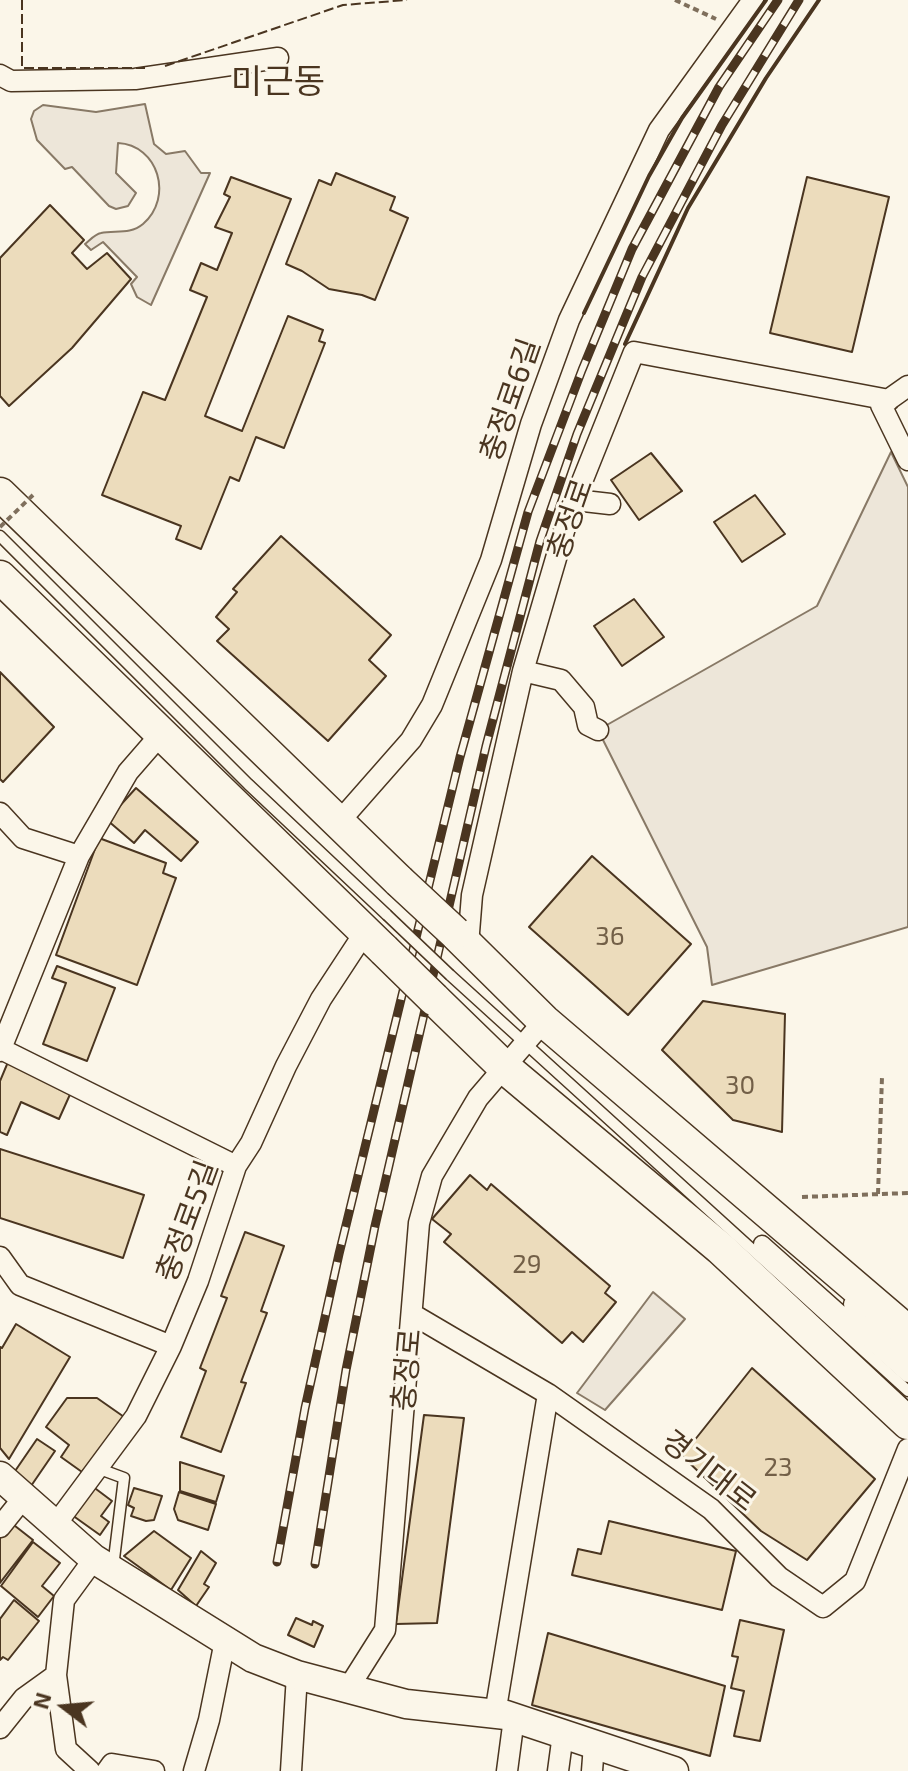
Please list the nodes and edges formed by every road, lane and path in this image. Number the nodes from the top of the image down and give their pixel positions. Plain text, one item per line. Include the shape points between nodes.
1 (675, 0) edge
2 (753, 0) edge
3 (732, 28) junction
4 (278, 58) dead end
5 (0, 75) edge
6 (908, 386) edge
7 (889, 400) junction
8 (908, 460) edge
9 (0, 494) edge
10 (33, 495) dead end
11 (575, 500) junction
12 (610, 504) dead end
13 (0, 527) edge
14 (0, 536) edge
15 (0, 577) edge
16 (523, 671) junction
17 (598, 730) dead end
18 (161, 734) junction
19 (0, 813) edge
20 (338, 823) junction
21 (79, 856) junction
22 (378, 932) junction
23 (461, 939) junction
24 (524, 1044) junction
25 (0, 1050) edge
26 (882, 1077) dead end
27 (236, 1166) junction
28 (908, 1193) edge
29 (878, 1194) junction
30 (802, 1197) dead end
31 (0, 1257) edge
32 (412, 1314) junction
33 (908, 1332) edge
34 (171, 1346) junction
35 (908, 1357) edge
36 (908, 1374) edge
37 (908, 1391) edge
38 (548, 1394) junction
39 (908, 1423) edge
40 (908, 1449) edge
41 (97, 1468) junction
42 (0, 1476) edge
43 (24, 1497) junction
44 (56, 1524) junction
45 (0, 1527) edge
46 (103, 1564) junction
47 (225, 1641) junction
48 (56, 1675) junction
49 (297, 1675) junction
50 (349, 1687) junction
51 (505, 1716) junction
52 (0, 1728) edge
53 (563, 1734) junction
54 (593, 1758) edge
55 (90, 1771) edge
56 (107, 1771) edge
57 (154, 1771) edge
58 (194, 1771) edge
59 (291, 1771) edge
60 (507, 1771) edge
61 (558, 1771) edge
62 (674, 1771) edge

1 - 3 path
2 - 3 street, 충정로6길
3 - 20 street, 충정로6길 via 659,130 569,320 491,560 432,705 411,740
4 - 5 street via 135,79 11,81
6 - 7 street
7 - 8 street via 881,405
7 - 11 street, 충정로 via 634,352
9 - 20 main road
10 - 13 path, bridge
11 - 12 street
11 - 16 street, 충정로
14 - 22 lane via 248,784
15 - 18 main road
16 - 17 street via 561,680 584,707 588,725
16 - 23 street, 충정로
18 - 21 street via 128,772
18 - 22 main road
19 - 21 street via 23,838
20 - 23 main road, bridge
21 - 25 street
22 - 24 main road, bridge via 442,987
22 - 27 street, 충정로5길 via 321,999
23 - 24 main road
24 - 32 street, 충정로 via 478,1098 432,1176 419,1223
24 - 33 main road
24 - 37 lane
24 - 39 main road via 720,1248
25 - 27 street
26 - 29 path
27 - 34 street, 충정로5길
28 - 29 path
29 - 30 path
31 - 34 street via 20,1285
32 - 38 street, 경기대로
32 - 50 street, 충정로 via 385,1630
34 - 41 street, 충정로5길 via 136,1416
35 - 36 street via 829,1282 762,1242
38 - 40 street, 경기대로 via 711,1509 779,1577 823,1607 855,1581
38 - 51 street
41 - 44 street, 충정로5길
41 - 46 lane via 124,1478
42 - 43 main road
43 - 44 main road
43 - 45 street
44 - 46 main road
46 - 47 main road
46 - 48 street via 64,1600
47 - 49 main road
47 - 58 street
48 - 52 street via 24,1698
48 - 55 street via 66,1749
49 - 50 main road
49 - 59 street
50 - 51 main road via 406,1704
51 - 53 main road
51 - 60 street
53 - 54 main road
53 - 61 street
54 - 62 main road
56 - 57 street via 112,1764

